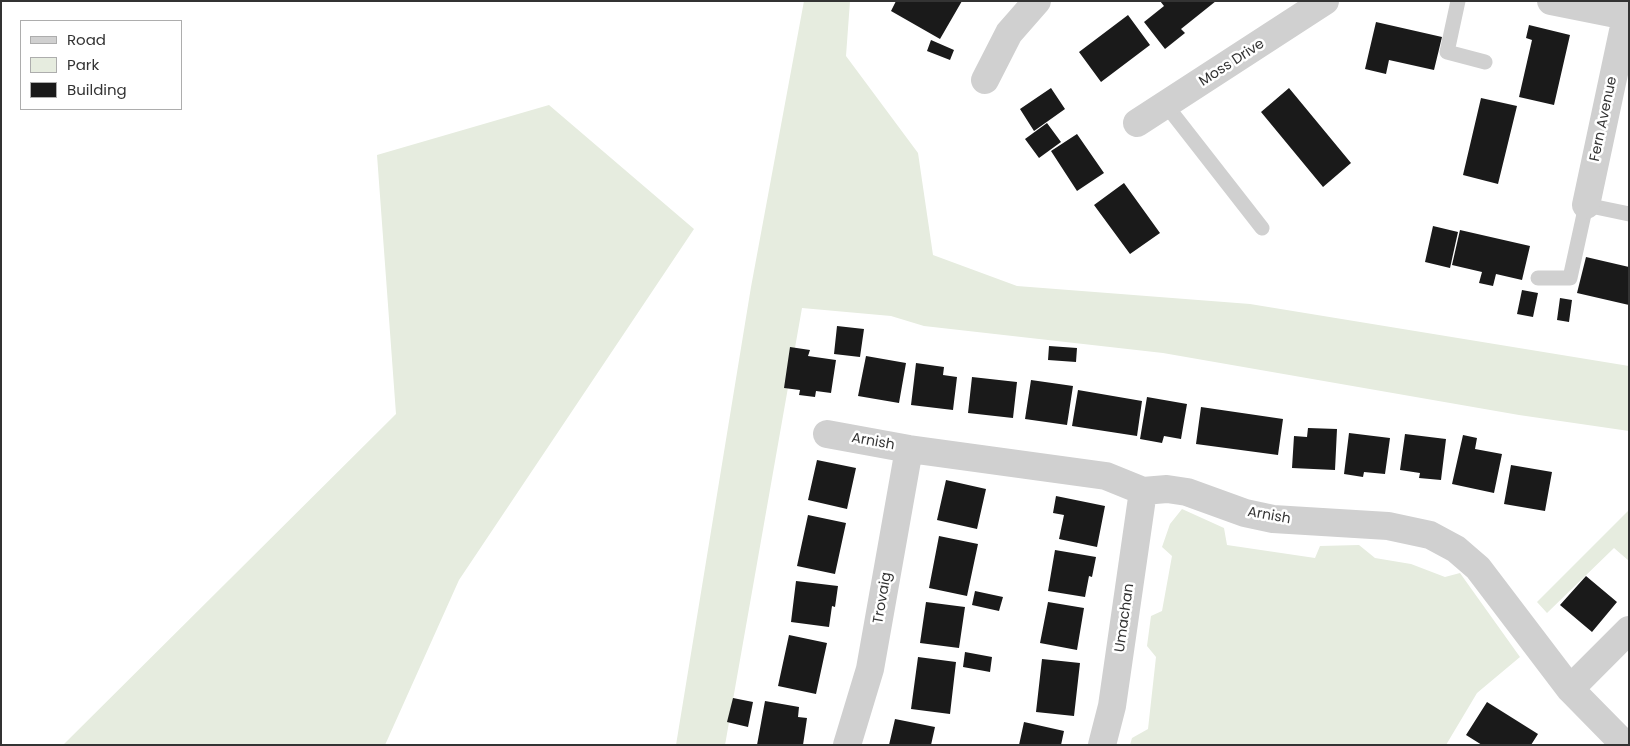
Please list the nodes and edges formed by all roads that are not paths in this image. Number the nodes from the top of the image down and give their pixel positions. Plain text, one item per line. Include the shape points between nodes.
1 (1037, 1) edge
2 (1458, 1) edge
3 (1551, 1) edge
4 (1313, 4) edge
5 (1627, 10) edge
6 (1623, 60) edge
7 (1485, 62) dead end
8 (985, 80) dead end
9 (1166, 105) junction
10 (1137, 123) dead end
11 (1586, 205) junction
12 (1629, 214) edge
13 (1262, 228) dead end
14 (1538, 278) dead end
15 (827, 434) dead end
16 (909, 449) junction
17 (1143, 491) junction
18 (1629, 630) edge
19 (1570, 689) junction
20 (847, 745) edge
21 (1102, 745) edge
22 (1625, 745) edge

1 - 8 street via 1009,34
2 - 7 lane via 1447,52
3 - 5 street
4 - 9 street, Moss Drive
5 - 6 street, Fern Avenue
6 - 11 street, Fern Avenue
9 - 10 street, Moss Drive
9 - 13 lane
11 - 12 lane
11 - 14 lane via 1570,278
15 - 16 street, Arnish
16 - 17 street, Arnish via 1106,476
16 - 20 street, Trovaig via 870,669
17 - 19 street, Arnish via 1168,489 1187,492 1244,513 1273,519 1388,526 1430,535 1456,549 1478,568
17 - 21 street, Umachan via 1112,706
18 - 19 street
19 - 22 street, Arnish

